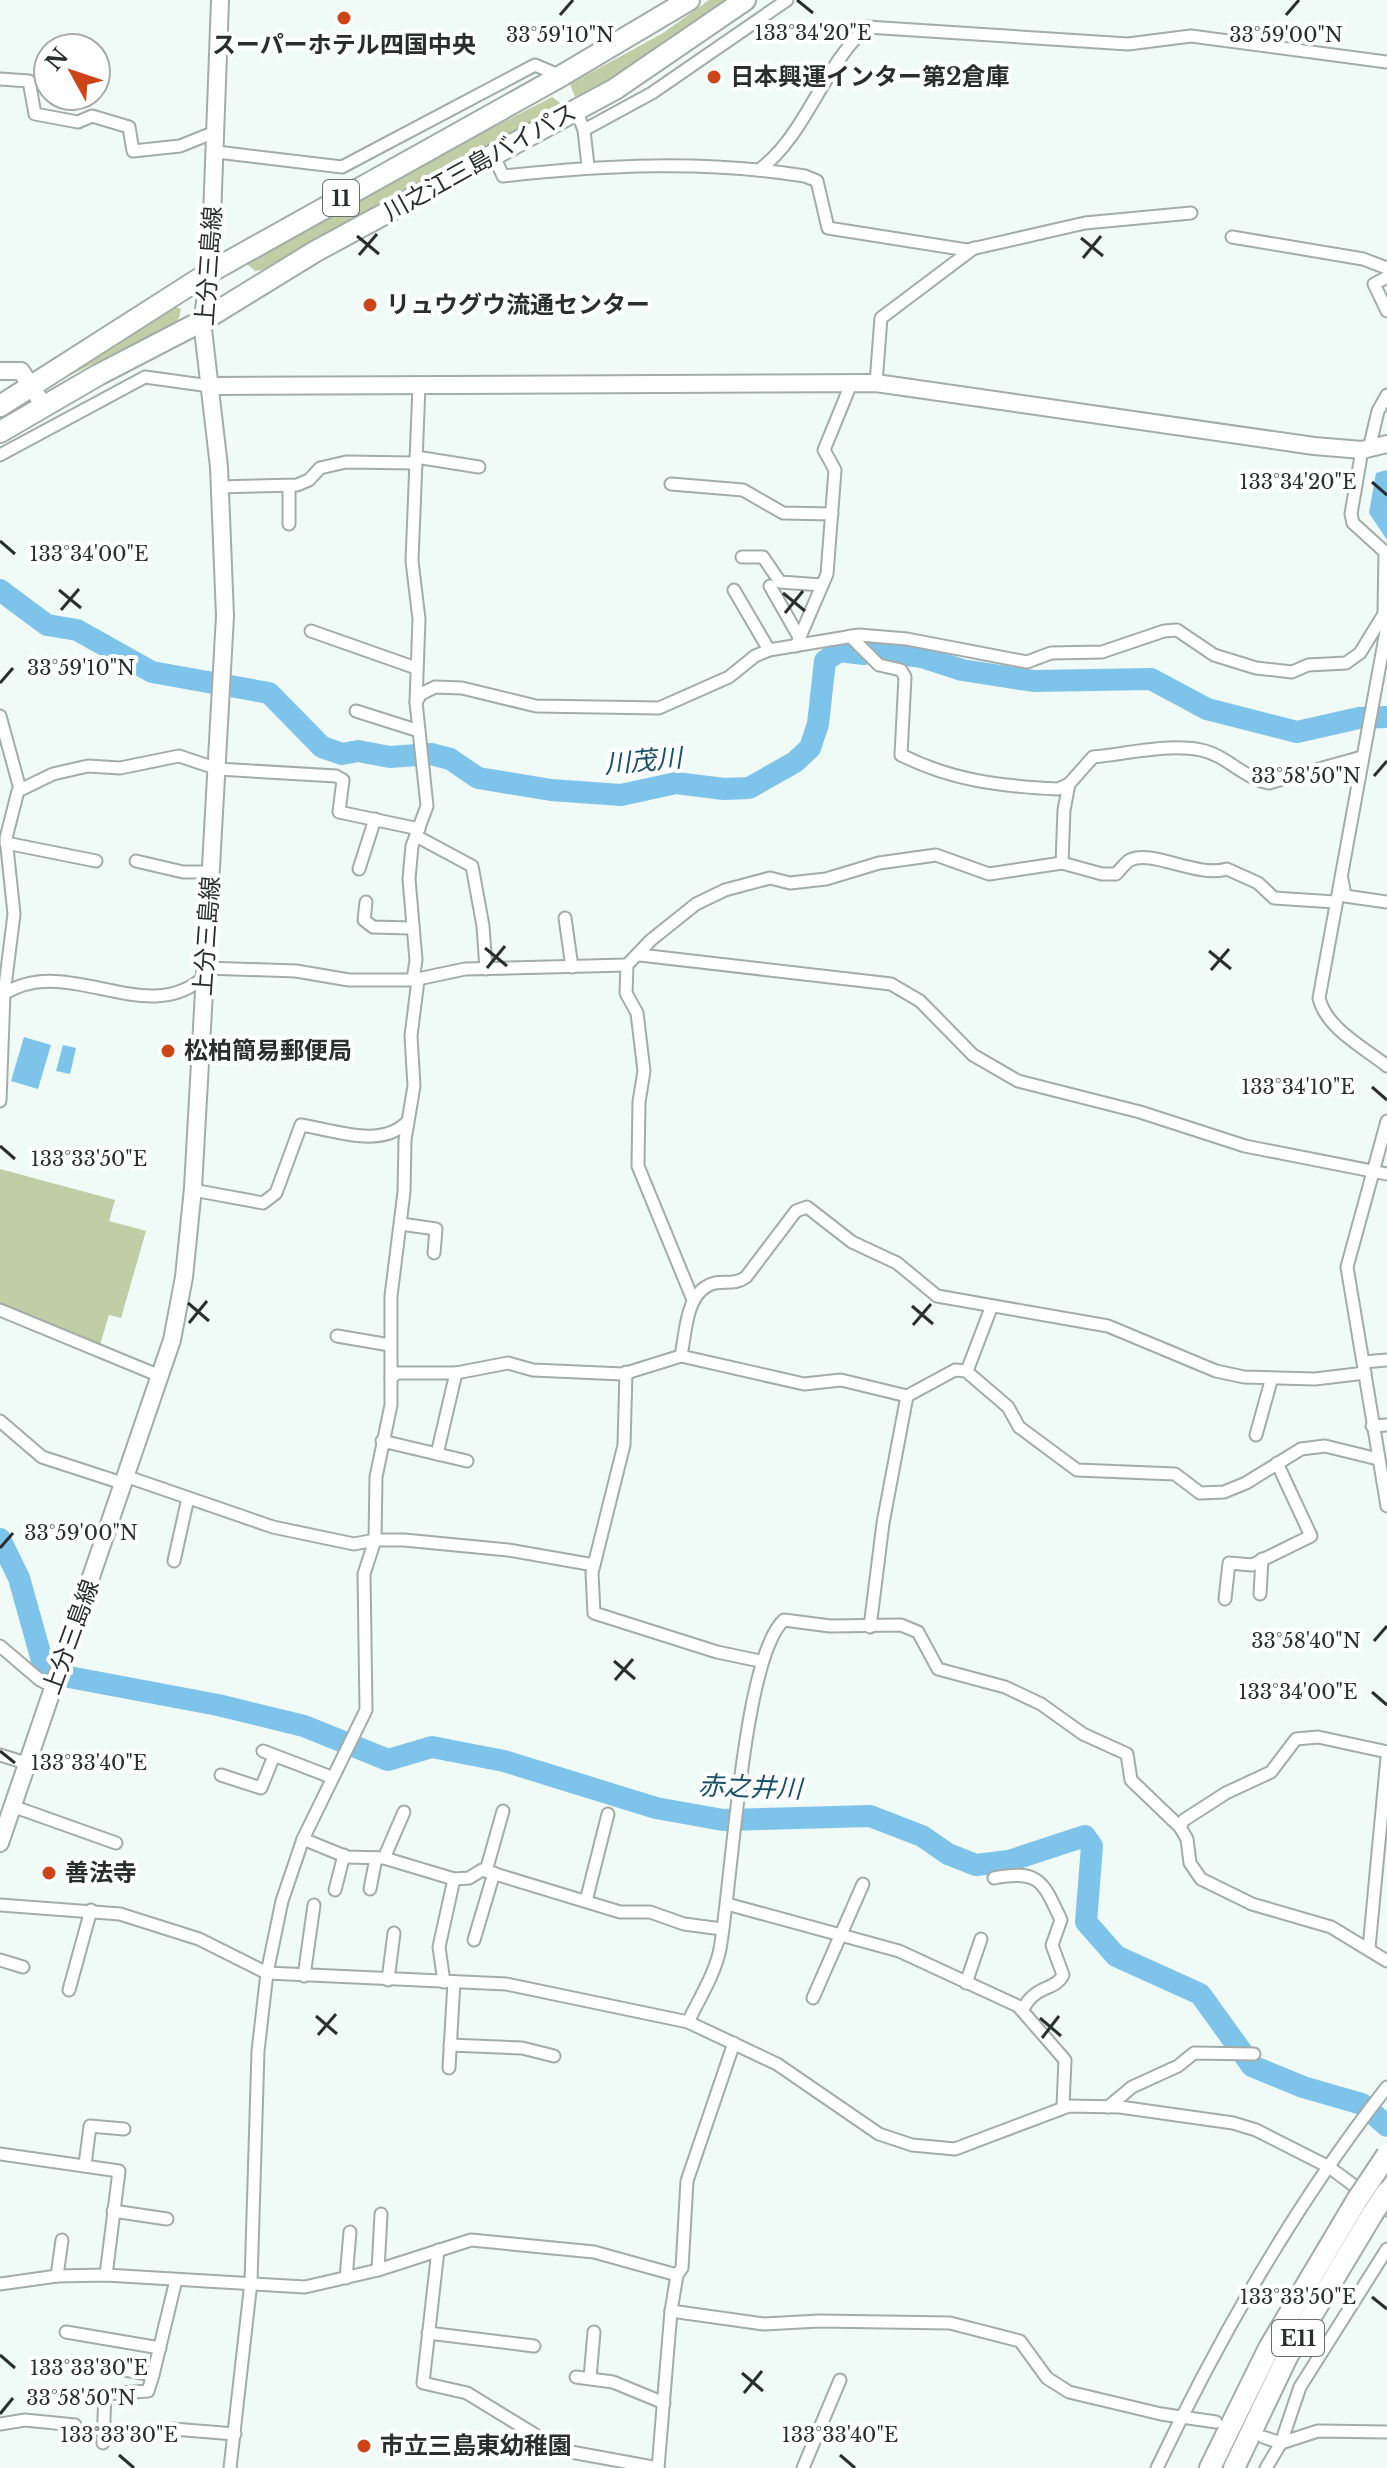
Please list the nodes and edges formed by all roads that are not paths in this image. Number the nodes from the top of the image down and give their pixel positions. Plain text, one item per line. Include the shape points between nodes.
1 (220, 0) edge
2 (668, 0) edge
3 (689, 0) edge
4 (745, 0) edge
5 (787, 0) edge
6 (1387, 62) edge
7 (561, 76) junction
8 (0, 79) edge
9 (576, 110) junction
10 (584, 130) junction
11 (215, 132) junction
12 (217, 152) junction
13 (494, 156) junction
14 (588, 166) junction
15 (759, 170) junction
16 (1191, 213) dead end
17 (1232, 237) dead end
18 (974, 248) junction
19 (1387, 268) edge
20 (210, 272) junction
21 (1387, 277) edge
22 (1387, 311) edge
23 (202, 321) junction
24 (0, 371) edge
25 (876, 383) junction
26 (851, 384) junction
27 (31, 386) junction
28 (210, 386) junction
29 (419, 386) junction
30 (1387, 395) edge
31 (0, 406) edge
32 (44, 406) junction
33 (0, 432) edge
34 (1387, 444) edge
35 (1365, 450) junction
36 (0, 455) edge
37 (415, 460) junction
38 (479, 467) dead end
39 (671, 484) dead end
40 (289, 486) junction
41 (219, 487) junction
42 (832, 514) junction
43 (289, 524) dead end
44 (742, 557) dead end
45 (822, 585) junction
46 (770, 586) dead end
47 (734, 590) dead end
48 (1386, 620) edge
49 (311, 631) dead end
50 (850, 636) junction
51 (798, 642) junction
52 (769, 650) junction
53 (416, 668) junction
54 (416, 702) junction
55 (356, 711) dead end
56 (0, 716) edge
57 (419, 731) junction
58 (1362, 757) junction
59 (218, 769) junction
60 (1069, 784) junction
61 (20, 789) junction
62 (375, 819) junction
63 (417, 832) junction
64 (6, 843) junction
65 (96, 861) dead end
66 (136, 861) dead end
67 (1062, 863) junction
68 (359, 869) dead end
69 (1340, 871) junction
70 (212, 872) junction
71 (366, 902) dead end
72 (1335, 902) junction
73 (1387, 902) edge
74 (565, 918) dead end
75 (411, 928) junction
76 (640, 955) junction
77 (627, 965) junction
78 (572, 967) junction
79 (486, 969) junction
80 (206, 972) junction
81 (416, 980) junction
82 (2, 995) edge
83 (1387, 1066) edge
84 (0, 1101) edge
85 (1387, 1121) edge
86 (407, 1122) junction
87 (1372, 1171) junction
88 (1387, 1174) edge
89 (193, 1190) junction
90 (401, 1224) junction
91 (434, 1253) dead end
92 (693, 1300) junction
93 (991, 1308) junction
94 (0, 1310) edge
95 (337, 1336) dead end
96 (390, 1345) junction
97 (681, 1356) junction
98 (1387, 1360) edge
99 (1364, 1368) junction
100 (967, 1371) junction
101 (626, 1372) junction
102 (456, 1373) junction
103 (160, 1376) junction
104 (391, 1378) junction
105 (1271, 1381) junction
106 (907, 1396) junction
107 (0, 1421) edge
108 (1387, 1425) edge
109 (1372, 1426) junction
110 (1256, 1435) dead end
111 (382, 1441) junction
112 (437, 1454) junction
113 (1378, 1459) junction
114 (467, 1461) dead end
115 (1277, 1463) junction
116 (127, 1480) junction
117 (188, 1498) junction
118 (1386, 1498) edge
119 (375, 1540) junction
120 (1262, 1559) junction
121 (174, 1561) dead end
122 (594, 1565) junction
123 (1260, 1594) dead end
124 (1225, 1599) dead end
125 (870, 1627) junction
126 (0, 1646) edge
127 (760, 1661) junction
128 (54, 1687) junction
129 (0, 1755) edge
130 (1387, 1755) edge
131 (26, 1763) junction
132 (221, 1775) dead end
133 (331, 1777) junction
134 (12, 1806) junction
135 (503, 1811) dead end
136 (404, 1812) dead end
137 (608, 1814) dead end
138 (1180, 1827) junction
139 (303, 1839) junction
140 (0, 1843) edge
141 (116, 1843) dead end
142 (344, 1855) junction
143 (380, 1858) junction
144 (490, 1872) junction
145 (994, 1878) dead end
146 (454, 1879) junction
147 (863, 1884) dead end
148 (370, 1889) dead end
149 (335, 1890) dead end
150 (586, 1901) junction
151 (727, 1904) junction
152 (0, 1905) edge
153 (314, 1905) dead end
154 (91, 1910) junction
155 (722, 1929) junction
156 (394, 1933) dead end
157 (839, 1936) junction
158 (981, 1939) dead end
159 (474, 1940) dead end
160 (1369, 1948) junction
161 (0, 1960) edge
162 (1387, 1961) edge
163 (23, 1967) dead end
164 (267, 1973) junction
165 (304, 1976) junction
166 (388, 1980) junction
167 (449, 1982) junction
168 (966, 1983) junction
169 (69, 1990) dead end
170 (813, 1998) dead end
171 (1023, 2009) junction
172 (688, 2022) junction
173 (734, 2043) junction
174 (450, 2045) junction
175 (1254, 2054) dead end
176 (554, 2056) dead end
177 (449, 2068) dead end
178 (1384, 2091) edge
179 (1063, 2106) junction
180 (1108, 2107) junction
181 (124, 2129) dead end
182 (0, 2154) edge
183 (1387, 2155) edge
184 (85, 2165) junction
185 (1329, 2167) junction
186 (1387, 2192) edge
187 (1372, 2208) edge
188 (113, 2211) junction
189 (381, 2214) dead end
190 (167, 2219) dead end
191 (350, 2232) dead end
192 (62, 2240) dead end
193 (1387, 2249) edge
194 (438, 2250) junction
195 (378, 2270) junction
196 (106, 2275) junction
197 (677, 2275) junction
198 (57, 2276) junction
199 (346, 2278) junction
200 (176, 2280) junction
201 (251, 2282) junction
202 (0, 2284) edge
203 (671, 2311) junction
204 (66, 2332) dead end
205 (594, 2332) dead end
206 (428, 2333) junction
207 (534, 2346) dead end
208 (160, 2348) junction
209 (91, 2364) dead end
210 (153, 2375) junction
211 (576, 2377) dead end
212 (590, 2378) junction
213 (840, 2380) dead end
214 (664, 2403) junction
215 (1181, 2417) junction
216 (1216, 2422) dead end
217 (0, 2424) edge
218 (75, 2425) dead end
219 (173, 2429) dead end
220 (1387, 2432) edge
221 (235, 2434) junction
222 (1263, 2437) dead end
223 (103, 2443) dead end
224 (1281, 2443) junction
225 (624, 2465) edge
226 (230, 2468) edge
227 (658, 2468) edge
228 (803, 2468) edge
229 (1157, 2468) edge
230 (1210, 2468) edge
231 (1234, 2468) edge
232 (1266, 2468) edge

1 - 11 main road, 上分三島線
2 - 7 highway
3 - 7 highway, 川之江三島バイパス / 11
4 - 9 highway, 川之江三島バイパス / 11 via 696,37
5 - 10 street via 652,93
6 - 15 street via 1191,36 1128,44 867,27 835,64 778,156
7 - 12 street via 535,65 342,167
7 - 20 highway, 川之江三島バイパス / 11
8 - 11 street via 29,81 35,114 78,122 92,116 129,127 133,151 180,146
9 - 10 street
9 - 13 highway, 川之江三島バイパス / 11
10 - 14 street
11 - 12 main road, 上分三島線
12 - 20 main road, 上分三島線
13 - 14 street via 503,176
13 - 23 highway, 川之江三島バイパス / 11 via 316,251
14 - 15 street
15 - 18 street via 817,181 828,228
16 - 18 street via 1085,223
17 - 19 street via 1363,259
18 - 25 street via 881,318
20 - 23 main road, 上分三島線
20 - 27 highway, 川之江三島バイパス / 11
21 - 22 street via 1374,284
23 - 28 main road, 上分三島線
23 - 32 highway, 川之江三島バイパス / 11
24 - 27 main road via 21,371
25 - 26 main road
25 - 35 main road
26 - 29 main road
26 - 42 street via 824,450 835,470
27 - 31 highway, 川之江三島バイパス / 11
27 - 32 main road
28 - 29 main road
28 - 36 street via 145,377
28 - 41 main road, 上分三島線
29 - 37 street
30 - 35 street
32 - 33 highway, 川之江三島バイパス / 11
34 - 35 main road
35 - 48 street via 1351,514 1353,523 1385,552
37 - 38 street
37 - 40 street via 346,462 320,468 309,480
37 - 53 street
39 - 42 street via 743,490 783,513
40 - 41 street
40 - 43 street
41 - 59 main road, 上分三島線 via 225,616
42 - 45 street
44 - 45 street via 763,557 780,582
45 - 51 street
46 - 51 street
47 - 52 street
48 - 50 street via 1346,663 1308,665 1292,672 1214,655 1177,630 1102,652 1051,653 1027,662 907,639
48 - 58 street
49 - 53 street
50 - 51 street
50 - 60 street via 879,665 901,670 905,677 901,755 964,780 1058,789
51 - 52 street
52 - 54 street via 729,677 659,708 536,706 462,688 435,687
53 - 54 street
54 - 57 street
55 - 57 street
56 - 61 street
57 - 63 street via 427,806
58 - 60 street via 1269,783 1203,750 1093,757
58 - 69 street
59 - 61 street via 179,756 120,768 88,766
59 - 62 street via 336,776 343,780 339,812
59 - 70 main road, 上分三島線
60 - 67 street
61 - 64 street
62 - 63 street
62 - 68 street
63 - 75 street via 409,879
63 - 79 street via 472,866
64 - 65 street
64 - 82 street via 15,905
66 - 70 street via 183,872
67 - 72 street via 1102,874 1116,874 1130,860 1142,858 1212,874 1227,869 1258,883 1274,898
67 - 76 street via 989,874 936,855 879,863 826,879 790,883 770,878 696,904
69 - 72 street
69 - 73 street via 1345,896
70 - 80 main road, 上分三島線
71 - 75 street via 364,920 373,927
72 - 83 street via 1319,998 1322,1013
74 - 78 street
75 - 81 street
76 - 77 street
76 - 87 street via 891,984 920,1001 973,1055 1018,1081 1245,1146
77 - 78 street
77 - 92 street via 626,993 637,1013 644,1071 638,1166
78 - 79 street
79 - 81 street
80 - 81 street via 296,971 349,980
80 - 82 street via 190,990 163,998 57,981 13,987
80 - 89 main road, 上分三島線
81 - 86 street via 414,1086
82 - 84 street
85 - 87 street
86 - 89 street via 375,1137 301,1125 276,1193 263,1203
86 - 90 street
87 - 88 street
87 - 99 street via 1347,1267
89 - 103 main road, 上分三島線 via 179,1310
90 - 91 street via 436,1229
90 - 96 street
92 - 93 street via 709,1286 746,1277 796,1211 807,1207 852,1242 897,1263 931,1294
92 - 97 street
93 - 100 street
93 - 105 street via 1108,1326 1216,1371
94 - 103 street
95 - 96 street
96 - 104 street
97 - 101 street
97 - 106 street via 804,1384 841,1380
98 - 99 street
99 - 105 street
99 - 109 street
100 - 106 street via 955,1370
100 - 115 street via 1008,1407 1019,1427 1083,1472 1175,1474 1195,1491 1211,1493 1246,1483
101 - 102 street via 533,1370 508,1363
101 - 122 street via 624,1445
102 - 104 street via 416,1371
102 - 112 street
103 - 116 main road, 上分三島線
104 - 111 street
105 - 110 street
106 - 125 street
107 - 116 street via 42,1457
108 - 109 street
109 - 113 street
111 - 112 street
111 - 119 street
112 - 114 street
113 - 115 street via 1325,1446 1293,1451
113 - 118 street
115 - 120 street via 1311,1536
116 - 117 street
116 - 128 main road, 上分三島線
117 - 119 street via 287,1530 354,1544
117 - 121 street via 173,1543
119 - 122 street via 508,1550
119 - 133 street via 364,1574 366,1710
120 - 123 street
120 - 124 street via 1252,1565 1229,1563
122 - 127 street via 594,1613
125 - 127 street via 784,1620 773,1629
125 - 138 street via 901,1625 918,1632 938,1669 1005,1687 1041,1704 1083,1734 1118,1748 1130,1758 1135,1786
126 - 128 street
127 - 151 street via 746,1730
128 - 131 main road, 上分三島線
129 - 131 street
130 - 138 street via 1318,1737 1296,1739 1271,1772 1226,1793
130 - 160 street
131 - 134 main road, 上分三島線
132 - 133 street via 261,1788 269,1753
133 - 139 street
134 - 140 main road, 上分三島線
134 - 141 street
135 - 144 street
136 - 143 street
137 - 150 street
138 - 160 street via 1190,1863 1201,1879 1252,1904 1331,1927
139 - 142 street
139 - 164 street via 282,1901
142 - 143 street
142 - 149 street
143 - 146 street
143 - 148 street
144 - 146 street
144 - 150 street
144 - 159 street
145 - 171 street via 1028,1875 1043,1884 1061,1920 1052,1945 1063,1975 1060,1982 1037,1990
146 - 167 street via 439,1947
147 - 157 street
150 - 155 street
151 - 155 street
151 - 157 street
152 - 154 street
153 - 165 street
154 - 164 street via 199,1939
154 - 169 street
155 - 172 street via 716,1962
156 - 166 street
157 - 168 street via 899,1951
157 - 170 street
158 - 168 street
160 - 162 street
161 - 163 street
164 - 165 street
164 - 201 street via 258,2051
165 - 166 street
166 - 167 street
167 - 172 street via 506,1984
167 - 174 street
168 - 171 street
171 - 179 street via 1065,2060
172 - 173 street
173 - 179 street via 777,2064 879,2134 912,2145 955,2149
173 - 197 street via 687,2181 682,2268
174 - 176 street via 522,2048
174 - 177 street
175 - 180 street via 1194,2053 1132,2087
178 - 185 street
179 - 180 street
180 - 185 street via 1233,2123
181 - 184 street via 90,2126
182 - 184 street
183 - 187 highway, E11, bridge
184 - 188 street via 119,2171
185 - 187 street
185 - 215 street via 1238,2308
186 - 187 highway, E11, bridge
187 - 230 highway, E11 via 1269,2348
187 - 231 highway, E11 via 1288,2355
188 - 190 street
188 - 196 street
189 - 195 street
191 - 199 street
192 - 198 street
193 - 224 street via 1300,2387
194 - 195 street
194 - 197 street via 471,2240 546,2245
194 - 206 street
195 - 199 street
196 - 198 street
196 - 200 street
197 - 203 street
198 - 202 street
199 - 201 street via 305,2287
200 - 201 street
200 - 208 street
201 - 221 street
203 - 214 street
203 - 215 street via 764,2324 950,2323 1020,2341 1047,2378 1069,2392
204 - 208 street
205 - 212 street
206 - 207 street
206 - 225 street via 423,2383 467,2393 547,2445
208 - 210 street
209 - 210 street
210 - 223 street via 148,2391 105,2394
211 - 212 street
212 - 214 street
213 - 228 street
214 - 227 street
215 - 216 street
215 - 229 street
217 - 218 street via 25,2420
219 - 221 street
220 - 224 street via 1318,2431
221 - 226 street
222 - 224 street
224 - 232 street
225 - 227 street

